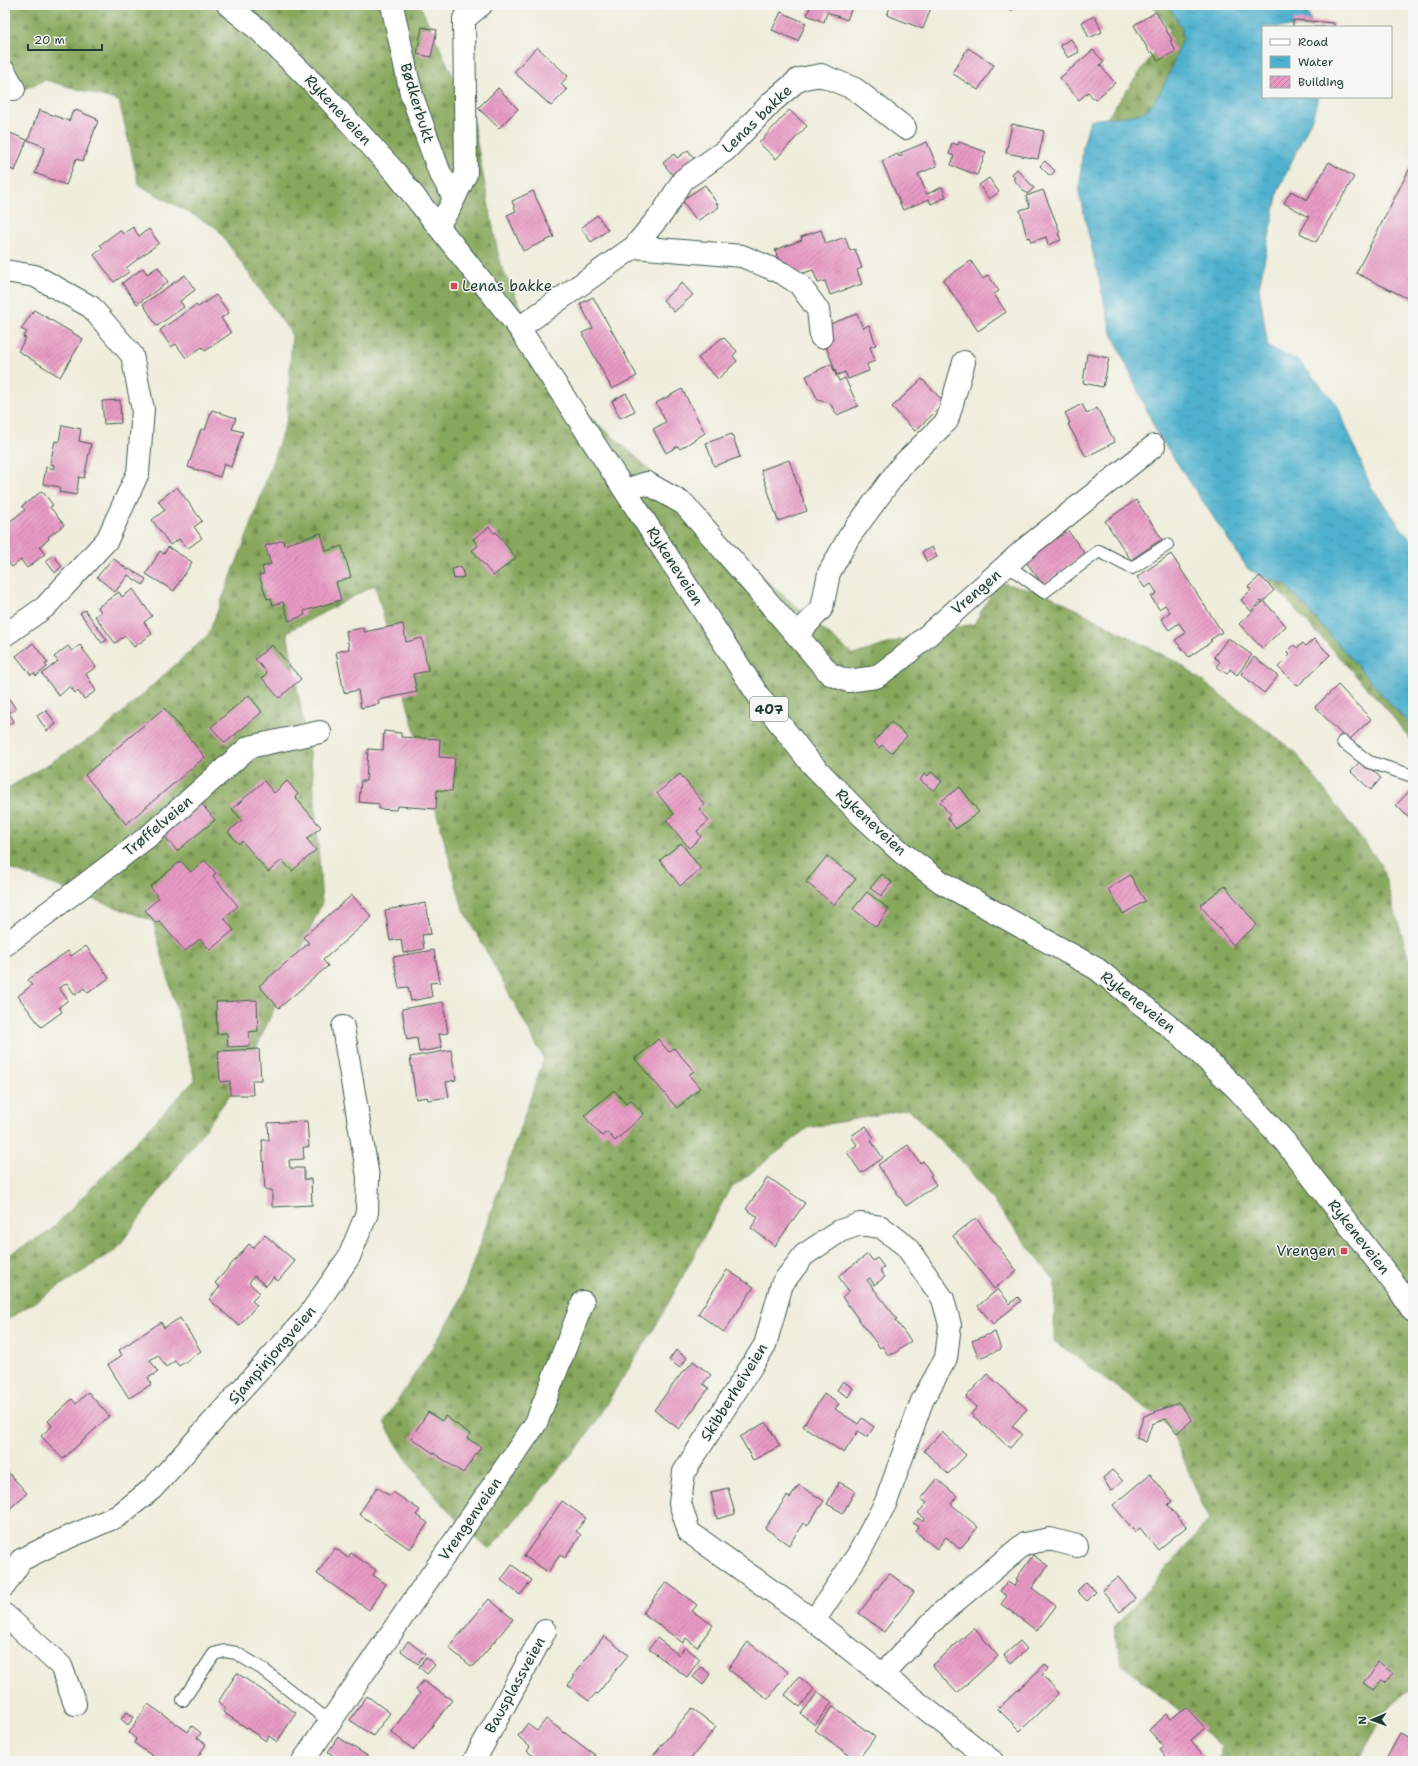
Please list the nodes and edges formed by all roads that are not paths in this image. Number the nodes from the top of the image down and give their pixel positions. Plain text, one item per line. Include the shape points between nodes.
1 (228, 5) edge
2 (392, 5) edge
3 (481, 5) edge
4 (905, 128) dead end
5 (454, 198) junction
6 (438, 225) junction
7 (634, 247) junction
8 (5, 271) edge
9 (519, 328) junction
10 (821, 337) dead end
11 (964, 362) dead end
12 (1154, 446) dead end
13 (626, 490) junction
14 (1167, 545) dead end
15 (1007, 565) junction
16 (5, 635) edge
17 (797, 635) junction
18 (320, 732) dead end
19 (1343, 742) dead end
20 (1413, 776) edge
21 (5, 945) edge
22 (343, 1027) dead end
23 (583, 1302) dead end
24 (1413, 1311) edge
25 (1077, 1546) dead end
26 (5, 1585) edge
27 (5, 1616) edge
28 (814, 1621) junction
29 (545, 1631) dead end
30 (882, 1675) junction
31 (183, 1700) dead end
32 (75, 1704) dead end
33 (330, 1722) junction
34 (303, 1761) edge
35 (474, 1761) edge
36 (992, 1761) edge

1 - 6 street, Rykeneveien / 407 via 260,31 320,90 395,172
2 - 5 street, Bødkerbukt via 411,93 439,172
3 - 5 street via 464,19 466,174
4 - 7 street, Lenas bakke via 855,89 822,75 799,79 772,102 726,150 683,180 664,212
5 - 6 street
6 - 9 street, Rykeneveien / 407
7 - 9 street, Lenas bakke
7 - 10 street via 742,256 782,273 799,284 818,310
8 - 16 street via 35,276 91,307 132,355 143,410 138,473 107,540 45,607
9 - 13 street, Rykeneveien / 407
11 - 17 street via 947,421 901,466 849,537 829,573 822,608
12 - 15 street, Vrengen
13 - 17 street, Vrengen via 647,483 684,504
13 - 24 street, Rykeneveien / 407 via 760,698 825,778 902,852 941,882 1097,970 1185,1038 1238,1090 1288,1147
14 - 15 lane via 1132,568 1099,551 1044,592
15 - 17 street, Vrengen via 876,677 848,681 830,674
18 - 21 street, Trøffelveien via 249,747 150,835
19 - 20 lane via 1369,762
22 - 26 street, Sjampinjongveien via 368,1177 367,1213 349,1257 309,1315 152,1489 118,1516 21,1560
23 - 33 street, Vrengenveien via 536,1422
25 - 30 street via 1050,1539 1024,1544 940,1614
27 - 32 street via 61,1666
28 - 28 street, Skibberheiveien via 689,1532 680,1503 684,1472 765,1345 782,1284 804,1255 840,1231 860,1224 882,1227 906,1246 944,1299 950,1325 946,1358 922,1401 886,1502 859,1553
28 - 30 street, Skibberheiveien
29 - 35 street, Bausplassveien
30 - 36 street, Skibberheiveien
31 - 33 lane via 214,1654 225,1651 236,1653 261,1668
33 - 34 street, Vrengenveien

